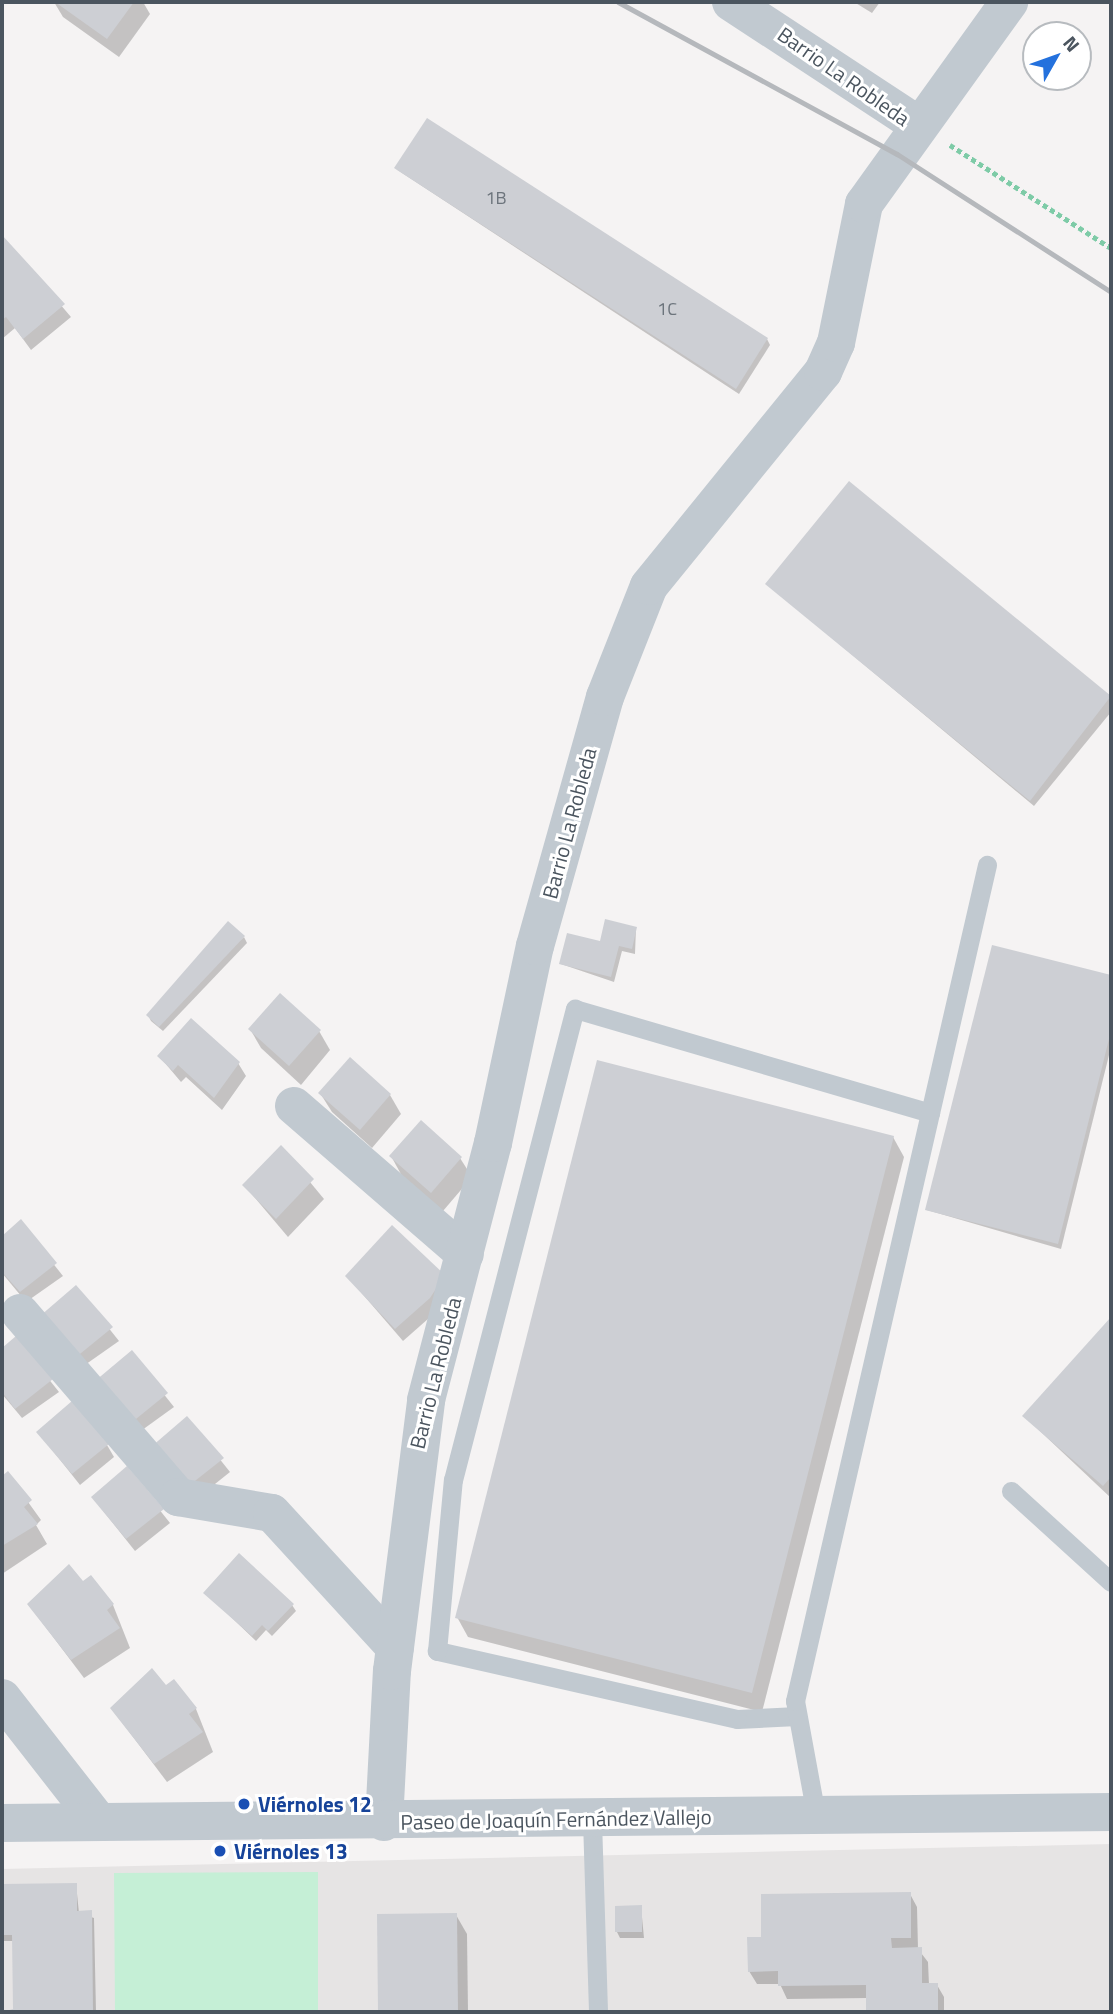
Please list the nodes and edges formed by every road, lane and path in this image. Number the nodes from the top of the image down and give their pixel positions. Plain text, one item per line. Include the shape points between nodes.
1 (731, 2) edge
2 (1009, 2) edge
3 (917, 124) junction
4 (1111, 248) edge
5 (987, 865) dead end
6 (294, 1106) dead end
7 (930, 1113) junction
8 (465, 1254) junction
9 (20, 1313) dead end
10 (1011, 1491) dead end
11 (1111, 1582) edge
12 (395, 1647) junction
13 (2, 1698) edge
14 (797, 1716) junction
15 (1111, 1812) edge
16 (816, 1815) junction
17 (592, 1820) junction
18 (99, 1822) junction
19 (384, 1822) junction
20 (2, 1824) edge
21 (598, 2012) edge

1 - 3 street, Barrio La Robleda
2 - 3 street
3 - 4 path
3 - 8 street, Barrio La Robleda via 855,225 836,343 823,372 649,586 631,631 594,732 535,946
5 - 7 lane
6 - 8 street
7 - 14 lane via 794,1701
7 - 14 lane via 575,1009 453,1480 437,1651 737,1719
8 - 12 street, Barrio La Robleda via 413,1464
9 - 12 street via 178,1497 272,1513
10 - 11 lane
12 - 19 street, Barrio La Robleda
13 - 18 street
14 - 16 lane
15 - 16 street, Paseo de Joaquín Fernández Vallejo
16 - 17 street, Paseo de Joaquín Fernández Vallejo
17 - 19 street, Paseo de Joaquín Fernández Vallejo
17 - 21 lane
18 - 19 street, Paseo de Joaquín Fernández Vallejo
18 - 20 street, Paseo de Joaquín Fernández Vallejo

